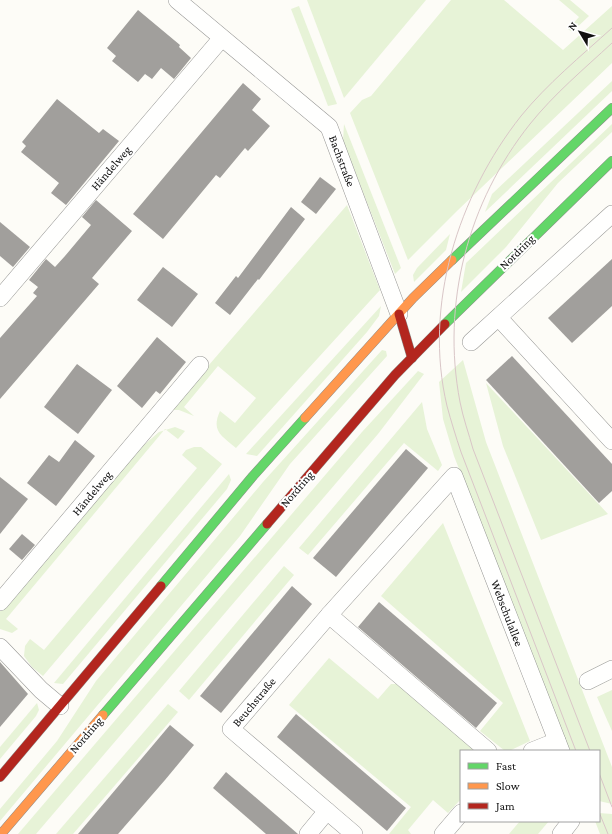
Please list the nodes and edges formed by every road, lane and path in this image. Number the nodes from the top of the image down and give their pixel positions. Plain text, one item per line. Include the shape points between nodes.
1 (177, 0) edge
2 (221, 39) junction
3 (612, 108) edge
4 (612, 161) edge
5 (612, 214) edge
6 (0, 298) edge
7 (400, 314) junction
8 (499, 318) junction
9 (471, 342) dead end
10 (412, 358) junction
11 (200, 365) dead end
12 (612, 441) edge
13 (454, 476) joint
14 (0, 602) edge
15 (328, 614) junction
16 (0, 647) edge
17 (612, 669) edge
18 (588, 681) dead end
19 (60, 706) junction
20 (559, 746) edge
21 (487, 750) edge
22 (537, 750) edge
23 (0, 777) edge
24 (327, 811) junction
25 (460, 814) edge
26 (570, 822) edge
27 (1, 834) edge
28 (308, 834) edge
29 (354, 834) edge
30 (444, 834) edge
31 (560, 834) edge

1 - 2 street, Bachstraße
2 - 6 street, Händelweg
2 - 7 street, Bachstraße via 329,127
3 - 7 main road via 500,213
4 - 10 main road, Nordring via 524,244
5 - 8 street
7 - 10 main road
7 - 19 main road via 253,476
8 - 9 street
8 - 12 street
10 - 27 main road, Nordring via 384,387
11 - 14 street, Händelweg
13 - 15 street, Beuchstraße
13 - 20 street, Webschulallee
15 - 21 street
15 - 24 street, Beuchstraße via 231,729
16 - 19 street
17 - 18 street
19 - 23 main road
20 - 22 street
24 - 28 street
24 - 29 street, Beuchstraße
25 - 30 street
26 - 31 street

